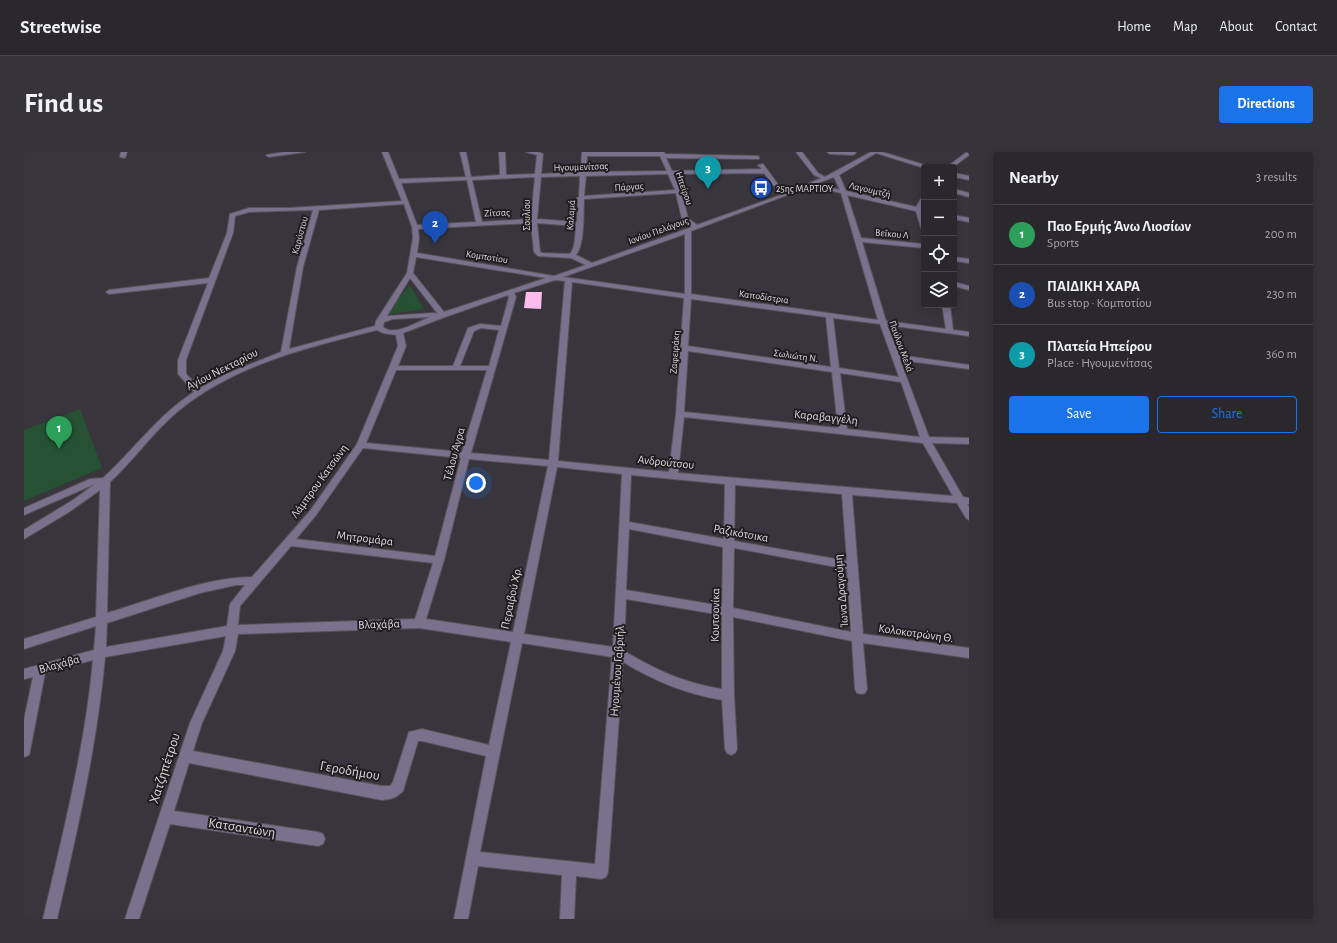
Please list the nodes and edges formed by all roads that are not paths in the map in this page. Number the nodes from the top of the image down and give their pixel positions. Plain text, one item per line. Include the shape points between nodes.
1 (302, 152) edge
2 (385, 152) edge
3 (463, 152) edge
4 (502, 152) edge
5 (529, 152) edge
6 (753, 152) edge
7 (799, 152) edge
8 (830, 152) edge
9 (852, 152) edge
10 (876, 152) edge
11 (585, 153) edge
12 (968, 153) edge
13 (269, 154) dead end
14 (662, 154) edge
15 (757, 158) junction
16 (961, 159) junction
17 (861, 160) junction
18 (969, 160) edge
19 (954, 164) edge
20 (921, 166) edge
21 (765, 171) junction
22 (670, 172) junction
23 (583, 174) junction
24 (836, 174) junction
25 (957, 175) edge
26 (537, 176) junction
27 (503, 177) junction
28 (469, 178) junction
29 (969, 178) edge
30 (826, 179) junction
31 (397, 181) junction
32 (812, 185) junction
33 (678, 191) junction
34 (957, 192) edge
35 (844, 193) junction
36 (969, 194) edge
37 (784, 196) junction
38 (580, 198) junction
39 (406, 202) junction
40 (316, 208) junction
41 (921, 210) edge
42 (957, 218) edge
43 (969, 220) edge
44 (534, 221) junction
45 (479, 223) junction
46 (579, 224) junction
47 (415, 227) junction
48 (696, 227) junction
49 (688, 230) junction
50 (858, 240) junction
51 (921, 246) edge
52 (414, 255) junction
53 (572, 256) junction
54 (957, 259) edge
55 (969, 261) edge
56 (592, 265) junction
57 (410, 274) junction
58 (556, 277) junction
59 (213, 280) junction
60 (569, 280) junction
61 (957, 285) edge
62 (969, 288) edge
63 (110, 292) dead end
64 (510, 293) junction
65 (688, 296) junction
66 (946, 308) edge
67 (442, 315) junction
68 (829, 315) junction
69 (883, 323) junction
70 (379, 324) junction
71 (504, 328) junction
72 (399, 332) junction
73 (950, 332) junction
74 (969, 334) edge
75 (685, 348) junction
76 (284, 354) junction
77 (896, 357) junction
78 (456, 367) junction
79 (969, 367) edge
80 (392, 368) junction
81 (492, 368) junction
82 (835, 371) junction
83 (904, 380) junction
84 (199, 392) junction
85 (680, 414) junction
86 (843, 431) junction
87 (926, 440) junction
88 (969, 441) edge
89 (361, 445) junction
90 (466, 454) junction
91 (553, 463) junction
92 (627, 470) junction
93 (673, 475) junction
94 (105, 481) junction
95 (730, 481) junction
96 (847, 490) junction
97 (965, 501) edge
98 (24, 512) edge
99 (969, 516) edge
100 (625, 525) junction
101 (24, 535) edge
102 (289, 542) junction
103 (730, 544) junction
104 (439, 560) junction
105 (852, 566) junction
106 (255, 581) junction
107 (622, 594) junction
108 (727, 611) junction
109 (101, 621) junction
110 (419, 623) junction
111 (233, 630) junction
112 (517, 637) junction
113 (859, 638) junction
114 (24, 644) edge
115 (100, 653) junction
116 (618, 653) junction
117 (969, 653) edge
118 (40, 670) junction
119 (24, 674) edge
120 (861, 689) dead end
121 (728, 695) junction
122 (731, 749) dead end
123 (24, 751) edge
124 (493, 752) junction
125 (185, 756) junction
126 (165, 816) junction
127 (318, 839) dead end
128 (472, 858) junction
129 (570, 868) junction
130 (50, 919) edge
131 (132, 919) edge
132 (462, 919) edge
133 (567, 919) edge

1 - 13 street
2 - 31 street
3 - 28 street
4 - 27 street
5 - 26 street, Σουλίου via 540,154
6 - 15 street
7 - 30 street via 816,174
8 - 9 street
9 - 17 street
10 - 17 street, Ιονίου Πελάγους
10 - 20 street
11 - 14 street
11 - 23 street, Καλαμά
12 - 16 street
14 - 15 street
14 - 22 street, Ηπείρου
15 - 21 street
16 - 18 street
16 - 19 street
17 - 24 street, Ιονίου Πελάγους
21 - 22 street, Ηγουμενίτσας
21 - 37 street
22 - 23 street, Ηγουμενίτσας
22 - 33 street, Ηπείρου
23 - 26 street, Ηγουμενίτσας
23 - 38 street, Καλαμά
24 - 30 street, Ιονίου Πελάγους
24 - 35 street, Παύλου Μελά
25 - 29 street
26 - 27 street, Ηγουμενίτσας
26 - 44 street, Σουλίου
27 - 28 street, Ηγουμενίτσας
28 - 31 street, Ηγουμενίτσας
28 - 45 street
30 - 32 street, Ιονίου Πελάγους
31 - 39 street
32 - 35 street, Λαγουμτζή
32 - 37 street, Ιονίου Πελάγους
33 - 38 street, Πάργας
33 - 48 street, Ηπείρου via 686,219
34 - 36 street
35 - 41 street, Λαγουμτζή
35 - 50 street, Παύλου Μελά
37 - 48 street, Ιονίου Πελάγους
38 - 46 street, Καλαμά
39 - 40 street
39 - 47 street
40 - 59 street via 249,210 232,215 230,233
40 - 76 street, Καρύστου via 300,267
42 - 43 street
44 - 45 street, Ζίτσας
44 - 46 street, Ζίτσας
44 - 53 street, Σουλίου via 537,252
45 - 47 street, Ζίτσας
46 - 53 street, Καλαμά via 576,251
47 - 52 street
48 - 49 street, Ιονίου Πελάγους
49 - 56 street, Ιονίου Πελάγους
49 - 65 street, Ζαφειράκη
50 - 51 street, Βεΐκου Λ
50 - 69 street, Παύλου Μελά
52 - 57 street
52 - 58 street, Κομποτίου
53 - 56 street
54 - 55 street
56 - 58 street, Ιονίου Πελάγους
57 - 67 street
57 - 70 street
58 - 60 street, Καποδίστρια
58 - 64 street, Ιονίου Πελάγους
59 - 63 street
59 - 84 street via 182,360 182,374
60 - 65 street, Καποδίστρια
60 - 91 street, Περαιβού Χρ.
61 - 62 street
64 - 67 street, Ιονίου Πελάγους
64 - 71 street, Τέλου Άγρα via 513,297
65 - 68 street, Καποδίστρια
65 - 75 street, Ζαφειράκη
66 - 73 street
67 - 70 street, Αγίου Νεκταρίου via 392,317
67 - 72 street
68 - 69 street, Καποδίστρια
68 - 82 street
69 - 73 street, Καποδίστρια
69 - 77 street, Παύλου Μελά
70 - 72 street via 386,332
70 - 76 street, Αγίου Νεκταρίου
71 - 78 street via 480,326 471,330
71 - 81 street, Τέλου Άγρα
72 - 80 street, Λάμπρου Κατσώνη via 402,346
73 - 74 street, Καποδίστρια
75 - 82 street, Σωλιώτη Ν.
75 - 85 street, Ζαφειράκη
76 - 84 street, Αγίου Νεκταρίου via 254,364
77 - 79 street
77 - 83 street, Παύλου Μελά
78 - 80 street
78 - 81 street
80 - 89 street, Λάμπρου Κατσώνη
81 - 90 street, Τέλου Άγρα
82 - 83 street, Σωλιώτη Ν.
82 - 86 street
83 - 87 street, Παύλου Μελά
84 - 94 street, Αγίου Νεκταρίου via 166,416
85 - 86 street, Καραβαγγέλη
85 - 93 street, Ζαφειράκη
86 - 87 street, Καραβαγγέλη
87 - 88 street, Καραβαγγέλη
87 - 97 street, Παύλου Μελά
89 - 90 street, Ανδρούτσου
89 - 102 street, Λάμπρου Κατσώνη
90 - 91 street, Ανδρούτσου
90 - 104 street, Τέλου Άγρα
91 - 92 street, Ανδρούτσου
91 - 112 street, Περαιβού Χρ.
92 - 93 street, Ανδρούτσου
92 - 100 street, Ηγουμένου Γαβριήλ
93 - 95 street, Ανδρούτσου
94 - 98 street via 92,481
94 - 101 street, Αγίου Νεκταρίου
94 - 109 street
95 - 96 street, Ανδρούτσου
95 - 103 street, Κουτσονίκα
96 - 97 street, Ανδρούτσου
96 - 105 street, Ίωνα Δραγούμη
97 - 99 street, Παύλου Μελά
100 - 103 street, Ραζικότσικα
100 - 107 street, Ηγουμένου Γαβριήλ
102 - 104 street, Μητρομάρα
102 - 106 street, Λάμπρου Κατσώνη
103 - 105 street, Ραζικότσικα
103 - 108 street, Κουτσονίκα
104 - 110 street, Τέλου Άγρα
105 - 113 street, Ίωνα Δραγούμη
106 - 109 street via 236,581 200,589
106 - 111 street, Λάμπρου Κατσώνη via 235,604 232,615
107 - 108 street, Κολοκοτρώνη Θ.
107 - 116 street, Ηγουμένου Γαβριήλ
108 - 113 street, Κολοκοτρώνη Θ.
108 - 121 street, Κουτσονίκα
109 - 114 street
109 - 115 street
110 - 111 street, Βλαχάβα
110 - 112 street, Βλαχάβα
111 - 115 street, Βλαχάβα
111 - 125 street, Χατζηπέτρου via 229,651 196,723
112 - 116 street, Βλαχάβα
112 - 124 street, Περαιβού Χρ.
113 - 117 street, Κολοκοτρώνη Θ.
113 - 120 street, Ίωνα Δραγούμη
115 - 118 street, Βλαχάβα
115 - 130 street via 86,758
116 - 121 street, Βλαχάβα via 648,671 676,683 700,691
116 - 129 street, Ηγουμένου Γαβριήλ via 601,872
118 - 119 street, Βλαχάβα
118 - 123 street
121 - 122 street, Κουτσονίκα
124 - 125 street, Γεροδήμου via 422,735 413,736 398,786 393,792 382,793
124 - 128 street, Περαιβού Χρ.
125 - 126 street, Χατζηπέτρου
126 - 127 street, Κατσαντώνη
126 - 131 street, Χατζηπέτρου
128 - 129 street
128 - 132 street, Περαιβού Χρ.
129 - 133 street

